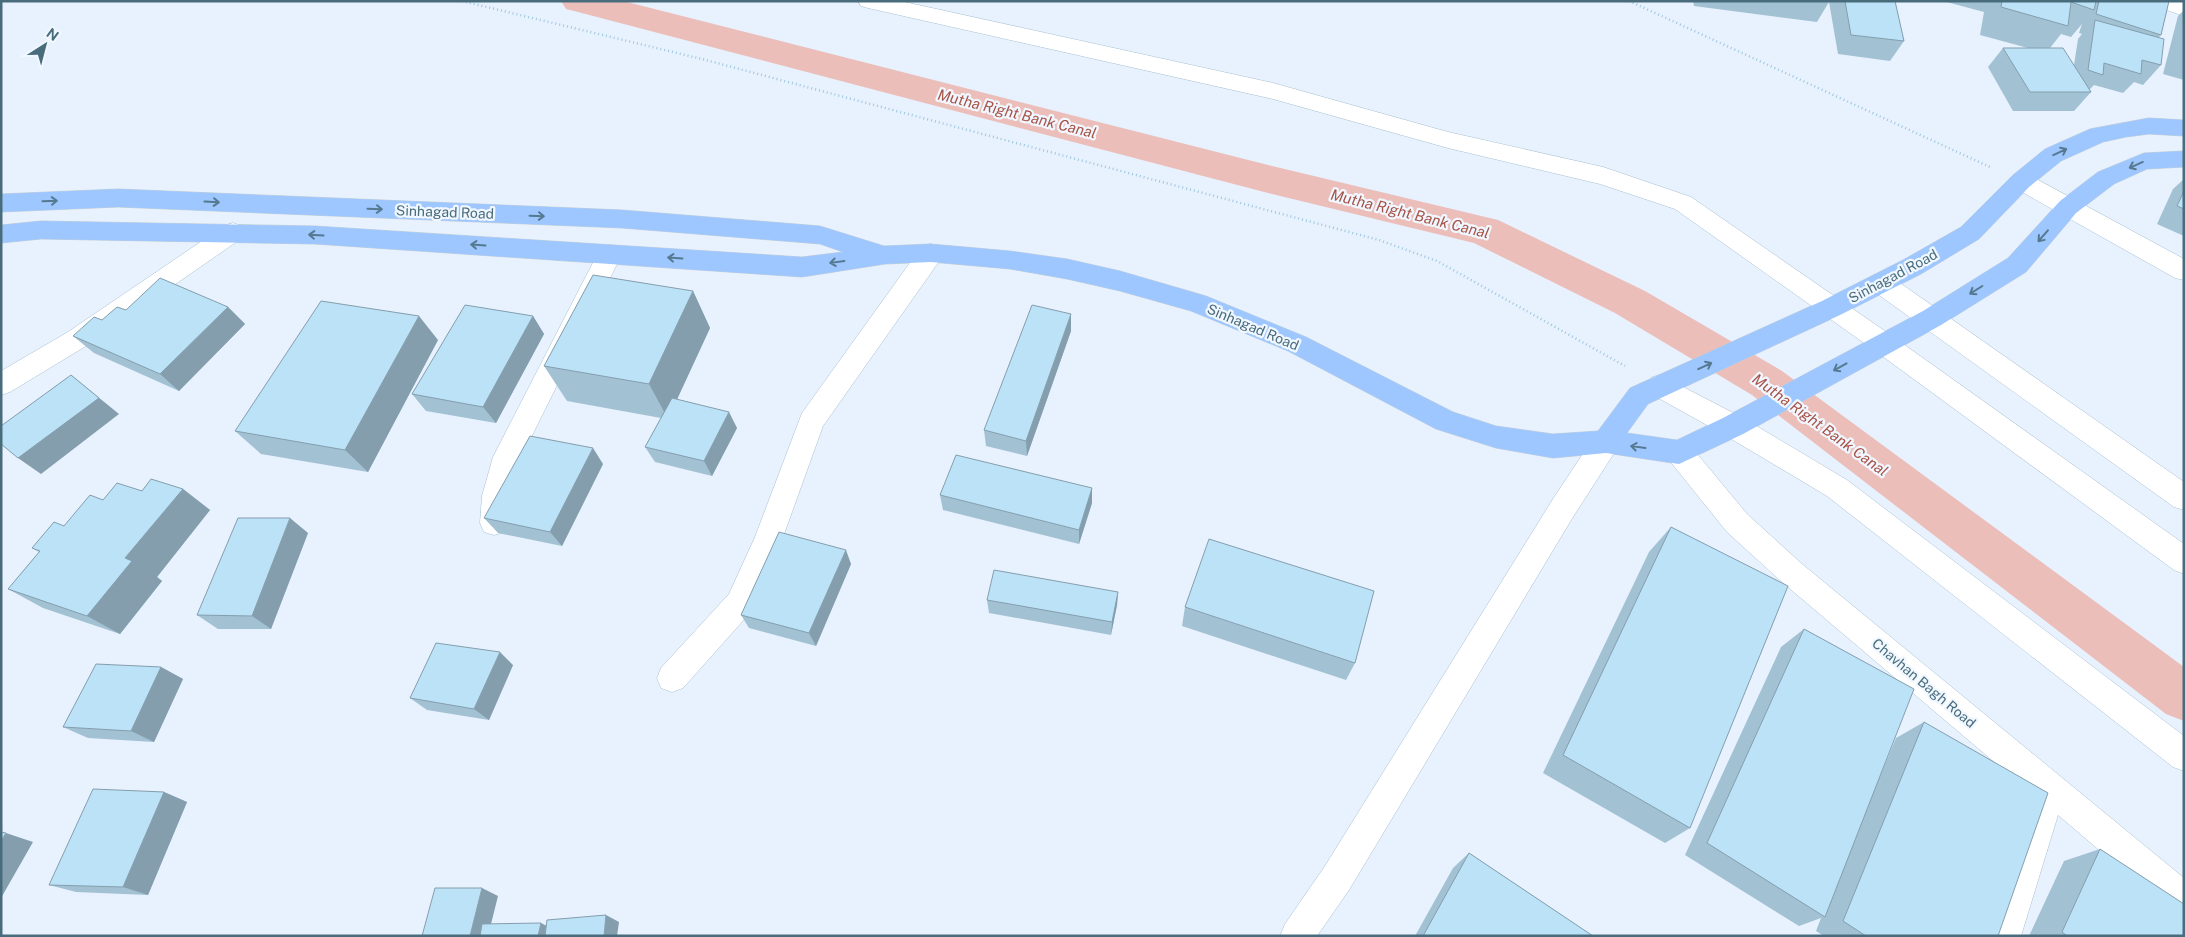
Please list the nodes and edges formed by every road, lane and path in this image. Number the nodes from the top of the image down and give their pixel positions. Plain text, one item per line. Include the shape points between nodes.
1 (462, 1) edge
2 (868, 1) edge
3 (1629, 1) edge
4 (2162, 1) edge
5 (2184, 9) edge
6 (2184, 128) edge
7 (2184, 158) edge
8 (2021, 181) junction
9 (1, 203) edge
10 (2068, 207) junction
11 (233, 232) junction
12 (1, 234) edge
13 (931, 253) junction
14 (610, 254) junction
15 (885, 255) junction
16 (2184, 271) edge
17 (1881, 283) junction
18 (1831, 308) junction
19 (1932, 318) junction
20 (1883, 343) junction
21 (1, 384) edge
22 (1660, 386) junction
23 (1733, 426) junction
24 (1606, 442) junction
25 (1679, 452) junction
26 (2184, 498) edge
27 (494, 523) edge
28 (2184, 561) edge
29 (1792, 573) junction
30 (1780, 600) edge
31 (672, 678) dead end
32 (2184, 756) edge
33 (2050, 788) junction
34 (2184, 900) edge
35 (1297, 936) edge
36 (2004, 936) edge

1 - 22 path via 702,59 1379,240 1437,261
2 - 18 street via 1273,91 1448,140 1603,176 1683,203
3 - 8 path
4 - 5 street
8 -> 6 main road, Sinhagad Road via 2054,155 2098,135 2150,126
7 -> 10 main road via 2144,161 2106,178
8 - 10 street
8 - 17 main road, Sinhagad Road via 1970,233
9 -> 15 main road, Sinhagad Road via 118,198 622,219 820,235
10 - 16 street
10 -> 19 main road via 2018,264
11 - 12 main road, Sinhagad Road via 41,230
14 -> 11 main road, Sinhagad Road
11 - 21 street via 77,339
13 - 15 main road, Sinhagad Road
13 - 24 main road, Sinhagad Road via 1067,269 1197,303 1297,344 1445,421 1496,437 1553,446
13 - 31 street via 811,421 739,604
15 -> 14 main road, Sinhagad Road via 802,267
14 - 27 street via 507,456 496,496
17 - 18 main road, Sinhagad Road
17 - 19 street
18 - 20 street
22 -> 18 main road, Sinhagad Road
19 - 20 main road
19 - 26 street
20 -> 23 main road
20 - 28 street
22 - 23 street
22 - 24 main road, Sinhagad Road via 1639,396
23 - 25 main road
23 - 32 street via 1837,488
25 -> 24 main road, Sinhagad Road
24 - 35 street via 1337,878
25 - 29 street, Chavhan Bagh Road via 1737,522
29 - 30 street
29 - 33 street, Chavhan Bagh Road
33 - 34 street, Chavhan Bagh Road
33 - 36 street

